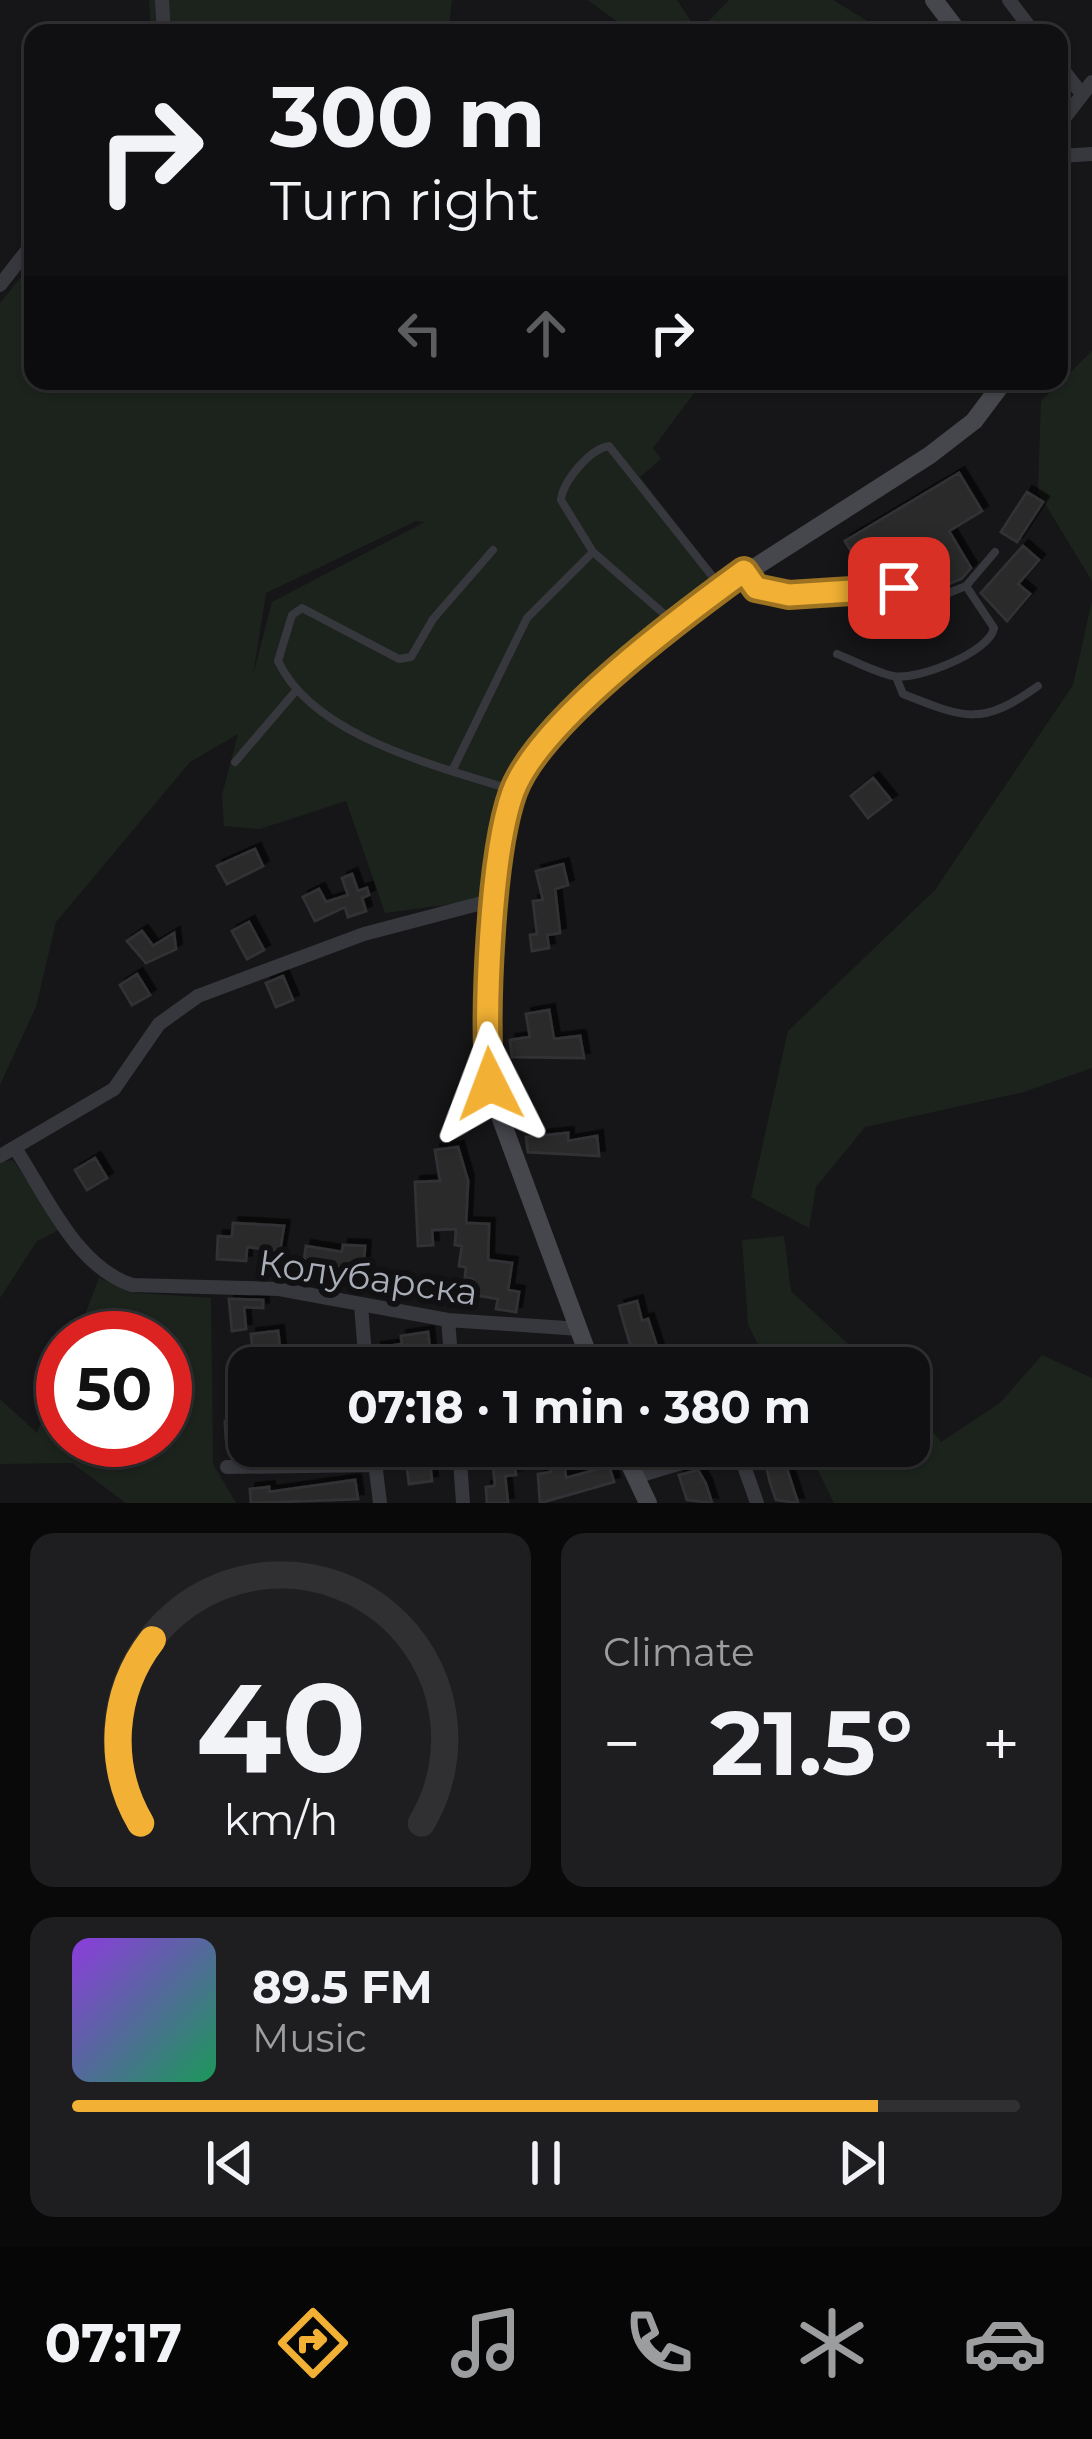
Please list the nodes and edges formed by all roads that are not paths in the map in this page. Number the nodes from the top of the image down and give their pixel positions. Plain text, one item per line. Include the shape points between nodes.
1 (934, 0) edge
2 (1009, 0) edge
3 (952, 24) edge
4 (1027, 24) edge
5 (1087, 88) edge
6 (1068, 113) edge
7 (24, 254) edge
8 (0, 285) edge
9 (997, 390) edge
10 (493, 550) dead end
11 (593, 552) junction
12 (994, 552) dead end
13 (744, 571) junction
14 (966, 586) junction
15 (721, 587) junction
16 (674, 624) junction
17 (838, 654) dead end
18 (896, 677) junction
19 (1039, 686) dead end
20 (294, 693) junction
21 (235, 762) dead end
22 (452, 771) junction
23 (513, 791) junction
24 (497, 899) junction
25 (15, 1148) junction
26 (0, 1156) edge
27 (361, 1305) junction
28 (448, 1320) junction
29 (580, 1329) junction
30 (364, 1347) edge
31 (450, 1347) edge
32 (586, 1347) edge
33 (375, 1467) edge
34 (461, 1467) edge
35 (630, 1467) edge
36 (635, 1477) junction
37 (380, 1503) edge
38 (464, 1503) edge
39 (648, 1503) edge
40 (758, 1503) edge

1 - 3 main road
2 - 4 street
5 - 6 street
7 - 8 street
9 - 13 main road via 974,421 930,455
10 - 20 lane via 405,659 296,610 278,650
11 - 15 lane via 560,497 605,445
11 - 16 lane
11 - 22 lane via 527,618
12 - 14 lane
13 - 14 lane via 756,588 789,595 899,588 932,600
13 - 15 main road
14 - 18 lane via 994,628 987,645
15 - 16 main road
16 - 23 main road via 554,732
17 - 18 lane
18 - 19 lane via 903,694 967,715 988,716
20 - 21 lane
20 - 22 lane via 352,730
22 - 23 lane
23 - 24 main road
24 - 25 street via 364,934 198,996 159,1024 114,1089
24 - 29 main road via 486,1037 491,1092
25 - 26 street
25 - 27 street, Колубарска via 90,1259 115,1280 279,1288
27 - 28 street, Колубарска
27 - 30 street
28 - 29 street, Колубарска
28 - 31 street
29 - 32 main road
33 - 37 street
34 - 38 street
35 - 36 main road
36 - 39 main road
36 - 40 street via 737,1446

